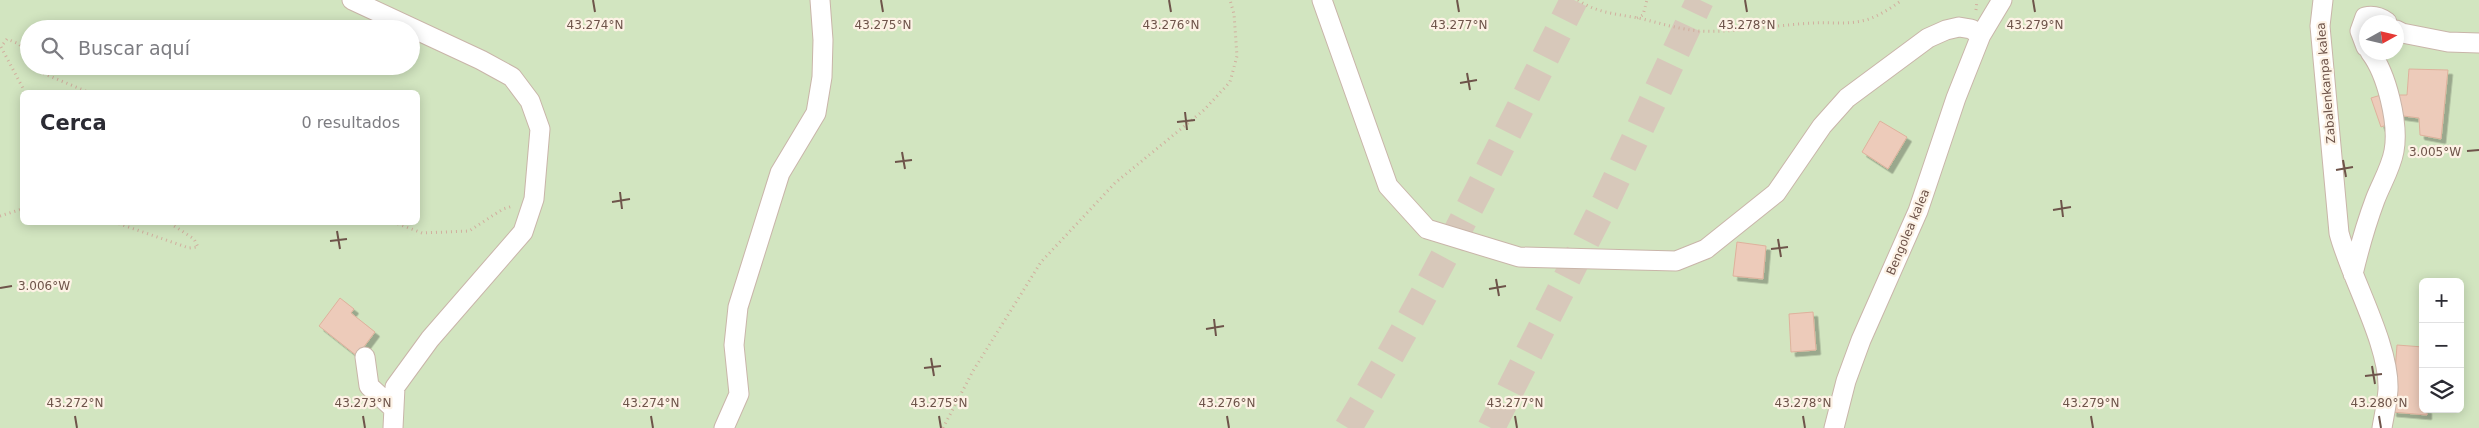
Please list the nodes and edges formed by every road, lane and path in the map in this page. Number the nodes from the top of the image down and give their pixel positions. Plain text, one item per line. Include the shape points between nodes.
1 (352, 0) edge
2 (820, 0) edge
3 (1230, 0) edge
4 (1322, 0) edge
5 (1578, 0) edge
6 (1647, 0) edge
7 (1902, 0) edge
8 (2002, 0) edge
9 (2323, 0) edge
10 (1637, 18) junction
11 (395, 20) edge
12 (420, 32) edge
13 (2404, 34) edge
14 (1981, 35) junction
15 (2479, 43) edge
16 (20, 45) edge
17 (2376, 60) edge
18 (45, 75) edge
19 (24, 90) edge
20 (83, 90) edge
21 (534, 199) junction
22 (20, 210) edge
23 (0, 216) edge
24 (123, 225) edge
25 (173, 225) edge
26 (401, 225) edge
27 (2353, 274) junction
28 (365, 357) dead end
29 (394, 409) junction
30 (393, 428) edge
31 (724, 428) edge
32 (943, 428) edge
33 (1834, 428) edge
34 (2382, 428) edge

1 - 11 street
2 - 31 street via 822,77 816,113 780,174 738,307 734,345 739,394
3 - 32 path via 1238,56 1230,82 1204,110 1115,183 1041,262 973,371
4 - 14 street via 1388,186 1427,229 1520,257 1676,261 1706,249 1776,193 1822,126 1847,98 1937,34 1959,27
5 - 10 path via 1610,14
6 - 10 path via 1643,15
7 - 10 path via 1888,11 1852,23 1728,31 1672,28
8 - 14 street, Bengolea kalea
9 - 27 street, Zabalenkanpa kalea via 2320,26 2339,233
12 - 21 street via 512,77 530,102 540,129
13 - 15 street via 2448,42
14 - 33 street, Bengolea kalea via 1918,211 1861,340
16 - 19 path via 7,39 1,48
17 - 27 street via 2384,76 2395,138 2391,163 2375,200
18 - 20 path
21 - 26 path via 503,209 469,231 422,233
21 - 29 street via 523,232 430,339 395,387
22 - 23 path
24 - 25 path via 189,248 198,246 194,239
27 - 34 street, Zabalenkanpa kalea via 2379,342 2385,368 2388,389
28 - 29 street via 369,386
29 - 30 street

